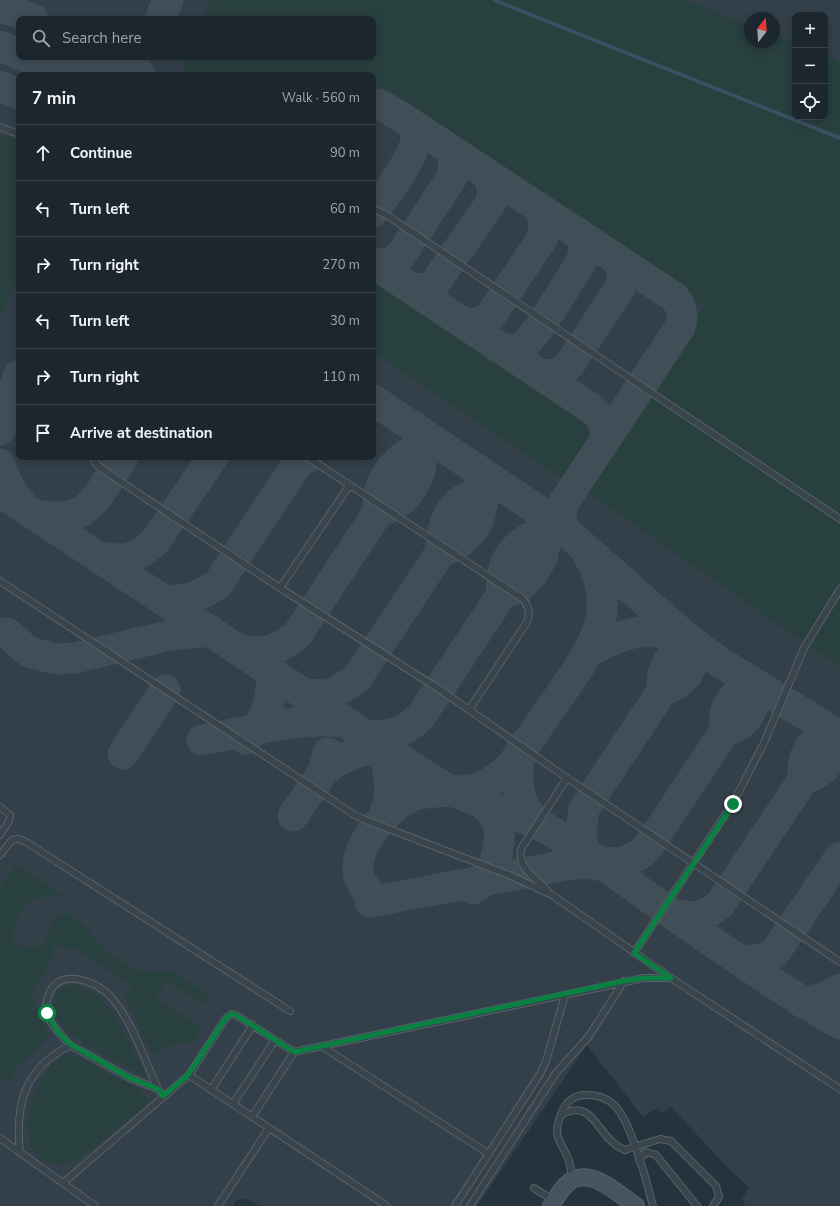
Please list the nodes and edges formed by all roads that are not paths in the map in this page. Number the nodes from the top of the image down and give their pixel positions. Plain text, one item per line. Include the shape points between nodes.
1 (0, 127) edge
2 (16, 133) edge
3 (376, 210) edge
4 (94, 460) edge
5 (311, 460) edge
6 (349, 486) junction
7 (840, 518) edge
8 (0, 581) edge
9 (280, 588) junction
10 (840, 589) edge
11 (469, 710) junction
12 (567, 778) junction
13 (0, 807) edge
14 (0, 835) edge
15 (0, 855) edge
16 (693, 862) junction
17 (552, 895) junction
18 (634, 953) junction
19 (840, 962) edge
20 (671, 978) junction
21 (624, 981) junction
22 (564, 995) junction
23 (290, 1011) dead end
24 (253, 1025) junction
25 (275, 1040) junction
26 (70, 1044) junction
27 (323, 1047) junction
28 (294, 1052) junction
29 (188, 1075) junction
30 (158, 1089) junction
31 (840, 1089) edge
32 (210, 1090) junction
33 (163, 1096) junction
34 (233, 1104) junction
35 (561, 1115) junction
36 (252, 1116) junction
37 (269, 1128) junction
38 (0, 1138) edge
39 (635, 1148) junction
40 (20, 1153) junction
41 (489, 1154) junction
42 (639, 1160) junction
43 (572, 1180) junction
44 (63, 1183) junction
45 (534, 1188) dead end
46 (553, 1204) edge
47 (95, 1206) edge
48 (218, 1206) edge
49 (387, 1206) edge
50 (455, 1206) edge
51 (470, 1206) edge
52 (636, 1206) edge
53 (653, 1206) edge
54 (697, 1206) edge
55 (713, 1206) edge

1 - 2 lane
3 - 7 lane via 453,258
4 - 9 lane via 98,466
5 - 6 lane
6 - 9 lane
6 - 11 lane via 523,599 528,606 527,622
8 - 17 lane via 352,814 509,875
9 - 11 lane
10 - 16 lane via 804,648 749,774 733,804
11 - 12 lane
12 - 16 lane
12 - 17 lane via 521,849 520,856 521,863
13 - 14 lane via 10,815
15 - 23 lane via 12,840 26,842
16 - 18 lane
16 - 19 lane
17 - 18 lane
18 - 20 lane
20 - 21 lane
20 - 31 lane
21 - 22 lane
21 - 51 lane via 589,1036 556,1073
22 - 27 lane
22 - 41 lane via 540,1074
24 - 25 lane
24 - 29 lane via 231,1014
24 - 32 lane
25 - 28 lane
25 - 34 lane
26 - 30 lane via 130,1078
26 - 30 lane via 57,1031 47,1013 46,999 52,987 60,980 75,979 92,984 110,995 122,1012
26 - 40 lane via 53,1054 29,1082 22,1100 17,1127
27 - 28 lane
27 - 41 lane
28 - 36 lane
29 - 32 lane
29 - 33 lane
30 - 33 lane
32 - 34 lane
33 - 44 lane
34 - 36 lane
35 - 39 lane via 569,1110 581,1110 590,1116 614,1145 625,1150
35 - 39 lane via 566,1103 579,1096 606,1099 614,1104 622,1116
35 - 43 lane via 556,1133 570,1163
36 - 37 lane
37 - 48 lane
37 - 49 lane
38 - 40 lane
39 - 42 lane
39 - 55 lane via 660,1139 671,1141 716,1186 719,1197
40 - 44 lane
41 - 50 lane
42 - 53 lane
42 - 54 lane via 646,1152 656,1155
43 - 46 main road via 562,1189
43 - 52 main road via 581,1177 594,1179
44 - 47 lane
45 - 46 lane

